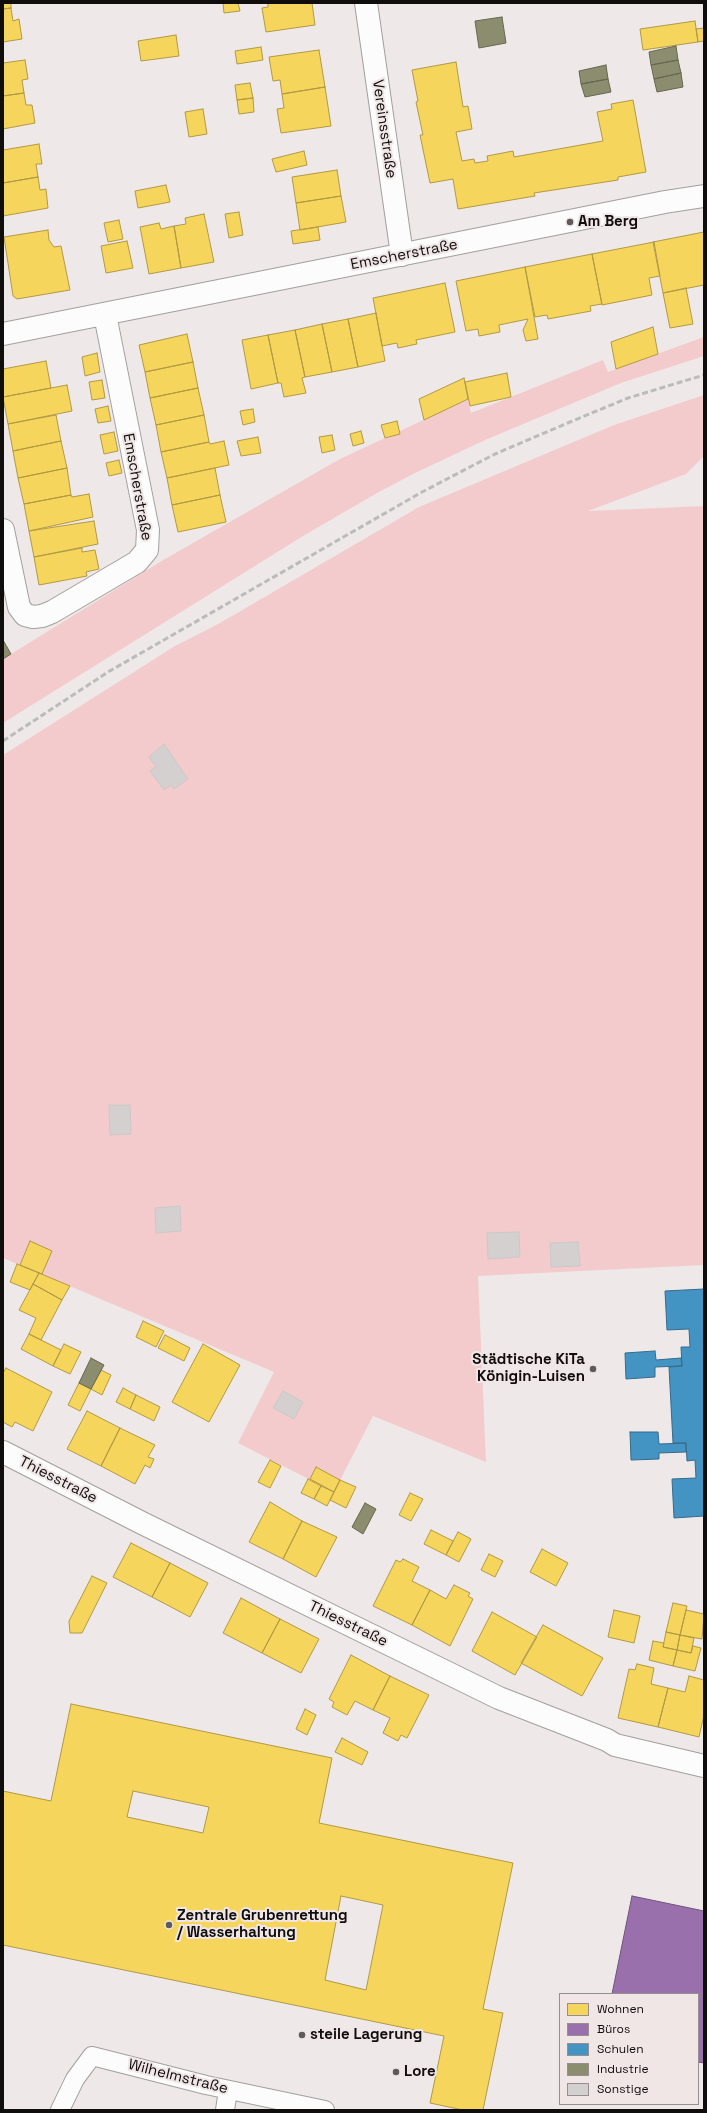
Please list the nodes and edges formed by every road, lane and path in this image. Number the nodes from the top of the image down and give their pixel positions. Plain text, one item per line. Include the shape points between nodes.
1 (366, 3) edge
2 (704, 196) edge
3 (402, 255) junction
4 (105, 315) junction
5 (3, 334) edge
6 (3, 530) edge
7 (3, 1452) edge
8 (704, 1766) edge
9 (228, 2090) junction
10 (60, 2110) edge
11 (225, 2110) edge
12 (325, 2110) edge

1 - 3 street, Vereinsstraße
2 - 3 street, Emscherstraße
3 - 4 street, Emscherstraße
4 - 5 street, Emscherstraße
4 - 6 street, Emscherstraße via 148,530 147,550 137,562 98,585 52,612 33,617 25,615 19,607
7 - 8 street, Thiesstraße via 499,1698 614,1745
9 - 10 lane, Wilhelmstraße via 92,2056 75,2079
9 - 11 lane
9 - 12 lane, Wilhelmstraße

